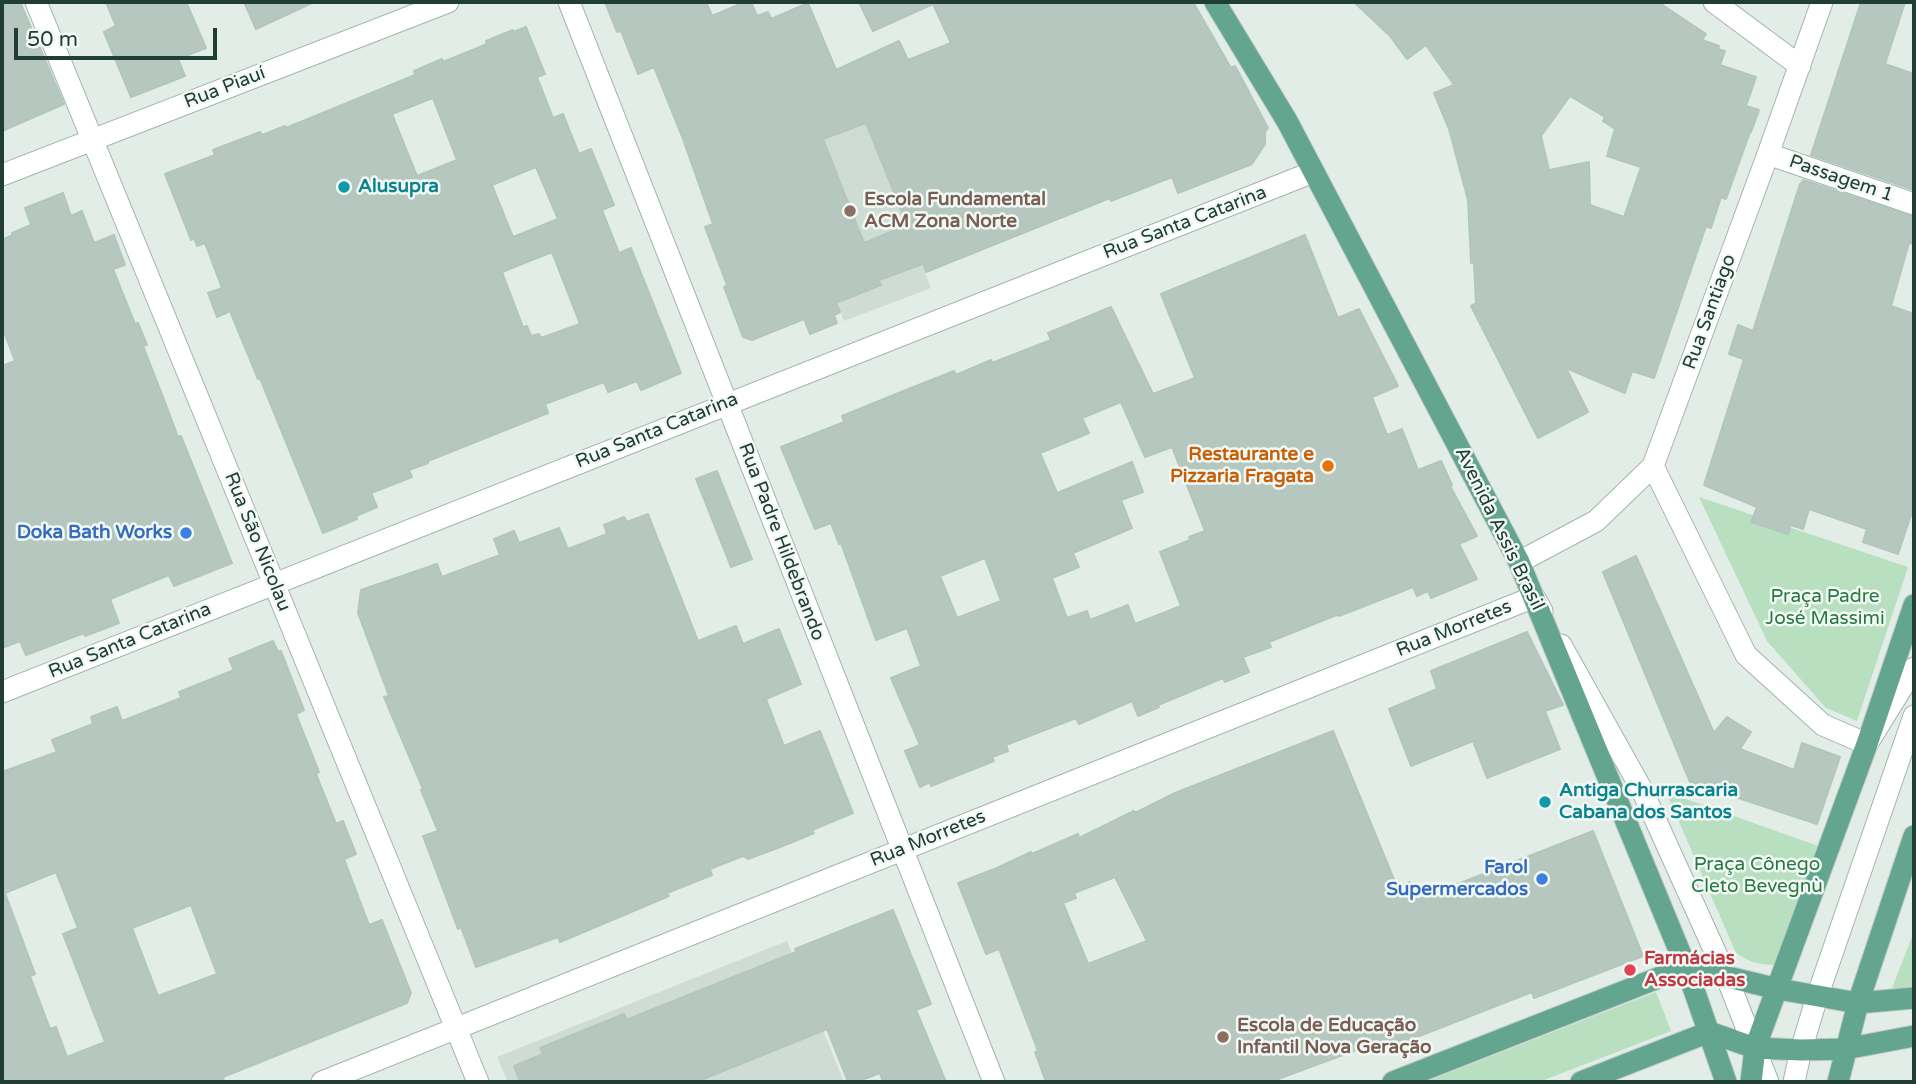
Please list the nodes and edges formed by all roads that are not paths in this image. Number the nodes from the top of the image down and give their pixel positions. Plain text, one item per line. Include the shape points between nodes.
1 (36, 2) edge
2 (448, 2) edge
3 (569, 2) edge
4 (1215, 2) edge
5 (1714, 2) edge
6 (1822, 2) edge
7 (1800, 66) junction
8 (92, 140) junction
9 (1769, 154) junction
10 (1313, 172) junction
11 (2, 175) edge
12 (1914, 204) edge
13 (727, 403) junction
14 (1653, 466) junction
15 (1519, 562) junction
16 (274, 584) junction
17 (1534, 597) junction
18 (1914, 605) edge
19 (1914, 667) edge
20 (2, 692) edge
21 (1914, 716) edge
22 (1867, 744) junction
23 (1914, 836) edge
24 (901, 850) junction
25 (1686, 967) junction
26 (1727, 978) junction
27 (1778, 989) junction
28 (1817, 997) junction
29 (1914, 998) edge
30 (1857, 1003) junction
31 (456, 1028) junction
32 (1709, 1032) junction
33 (1914, 1037) edge
34 (1755, 1048) junction
35 (1845, 1049) junction
36 (1801, 1050) junction
37 (322, 1082) edge
38 (478, 1082) edge
39 (993, 1082) edge
40 (1393, 1082) edge
41 (1581, 1082) edge
42 (1726, 1082) edge
43 (1751, 1082) edge
44 (1768, 1082) edge
45 (1794, 1082) edge
46 (1838, 1082) edge

1 - 8 street, Rua São Nicolau
2 - 8 street, Rua Piauí
3 - 13 street, Rua Padre Hildebrando
4 - 10 main road, Avenida Assis Brasil
5 - 7 street
6 - 7 street, Rua Santiago
7 - 9 street, Rua Santiago
8 - 11 street, Rua Piauí
8 - 16 street, Rua São Nicolau
9 - 12 street, Passagem 1
9 - 14 street, Rua Santiago
10 - 13 street, Rua Santa Catarina
10 - 15 main road, Avenida Assis Brasil
13 - 16 street, Rua Santa Catarina
13 - 24 street, Rua Padre Hildebrando
14 - 15 street, Rua Santiago via 1596,521
14 - 22 street via 1746,655 1823,725
15 - 17 main road, Avenida Assis Brasil
16 - 20 street, Rua Santa Catarina
16 - 31 street, Rua São Nicolau
17 - 24 street, Rua Morretes
17 - 25 main road, Avenida Assis Brasil
17 - 26 street via 1642,790
18 - 22 main road
19 - 22 street
21 - 28 street
22 - 27 main road
23 - 30 main road
24 - 31 street, Rua Morretes
24 - 39 street, Rua Padre Hildebrando
25 - 26 main road
25 - 32 main road, Avenida Assis Brasil
25 - 40 main road
26 - 27 main road
26 - 34 street
27 - 28 main road
27 - 34 main road
28 - 30 main road
28 - 36 street
29 - 30 main road
30 - 35 main road
31 - 37 street, Rua Morretes
31 - 38 street, Rua São Nicolau
32 - 34 main road
32 - 41 main road
32 - 42 main road, Avenida Assis Brasil
33 - 35 main road
34 - 36 main road
34 - 43 main road
34 - 44 street
35 - 36 main road
35 - 46 main road
36 - 45 street

